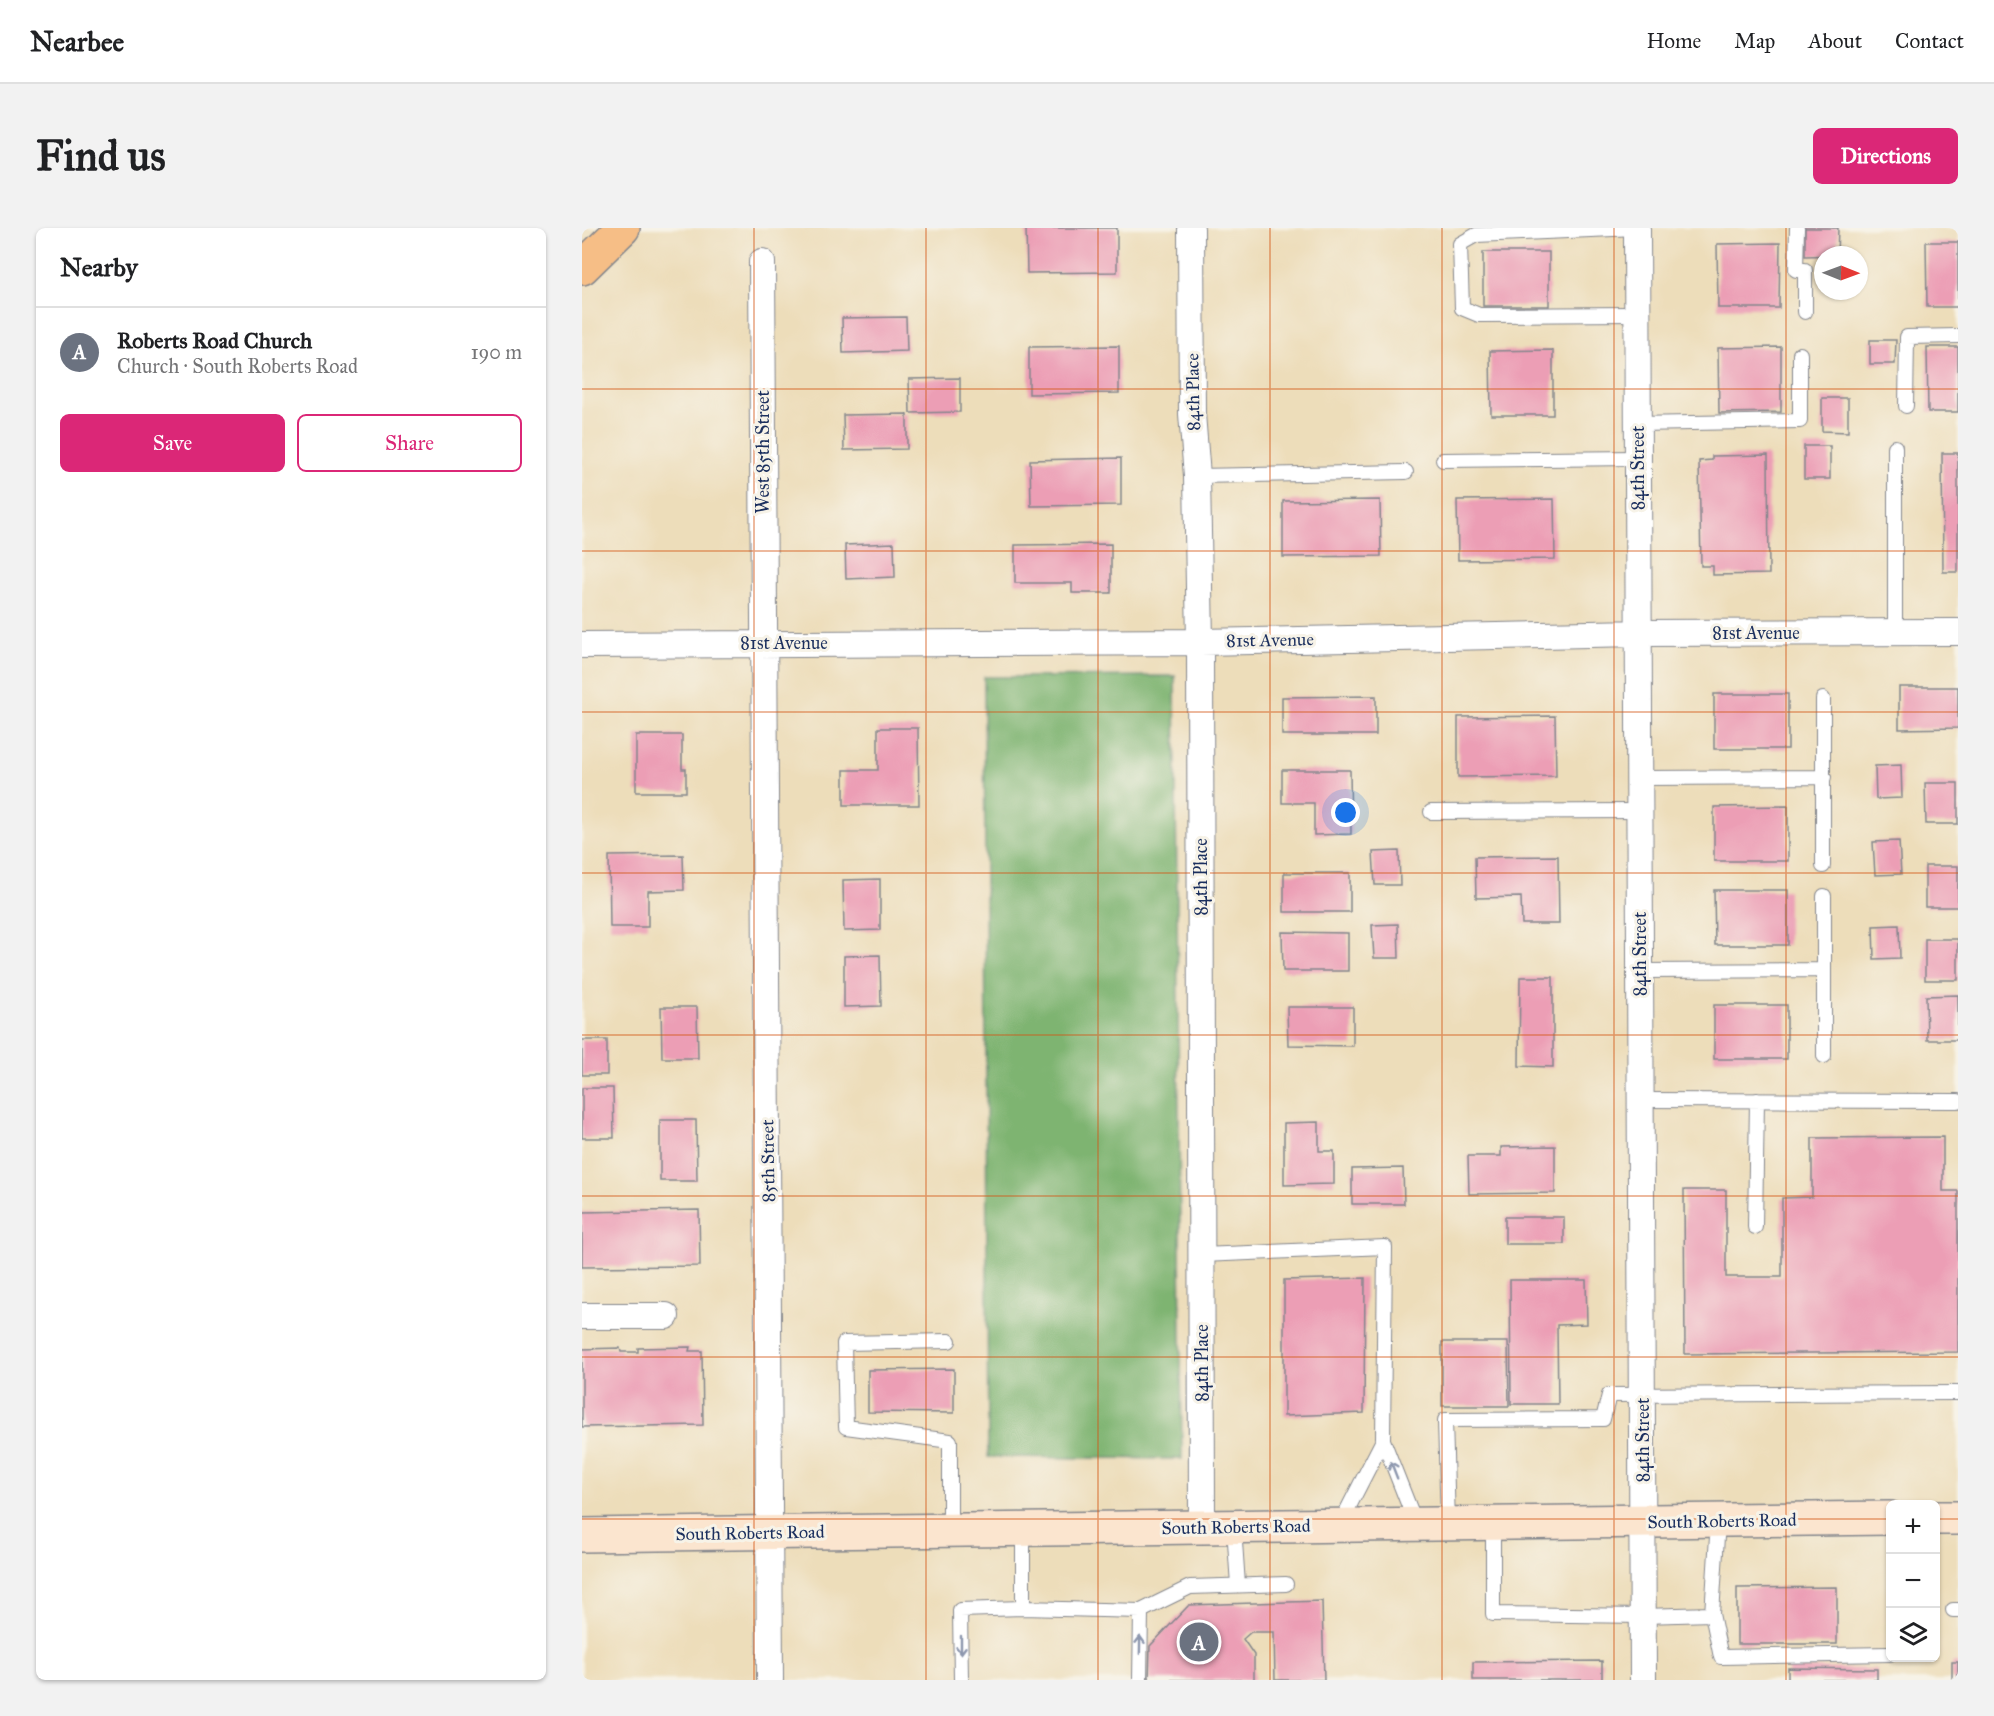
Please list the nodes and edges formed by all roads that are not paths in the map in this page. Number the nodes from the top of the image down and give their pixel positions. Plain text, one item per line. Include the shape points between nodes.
1 (623, 228) edge
2 (1191, 228) edge
3 (1636, 228) edge
4 (1797, 228) edge
5 (762, 262) dead end
6 (582, 268) edge
7 (1805, 312) dead end
8 (1637, 314) junction
9 (1958, 336) edge
10 (1800, 354) dead end
11 (1906, 406) dead end
12 (1637, 424) junction
13 (1895, 447) dead end
14 (1638, 458) junction
15 (1443, 460) dead end
16 (1406, 472) dead end
17 (1197, 476) junction
18 (1958, 632) edge
19 (1638, 633) junction
20 (1895, 633) junction
21 (1200, 642) junction
22 (763, 643) junction
23 (582, 645) edge
24 (1824, 699) dead end
25 (1824, 777) junction
26 (1639, 778) junction
27 (1639, 811) junction
28 (1431, 813) dead end
29 (1823, 866) dead end
30 (1824, 896) dead end
31 (1824, 970) junction
32 (1640, 971) junction
33 (1824, 1056) dead end
34 (1641, 1100) junction
35 (1757, 1100) junction
36 (1958, 1101) edge
37 (1755, 1227) dead end
38 (1202, 1255) junction
39 (582, 1316) edge
40 (666, 1316) dead end
41 (949, 1341) dead end
42 (1958, 1393) edge
43 (1643, 1395) junction
44 (1383, 1440) junction
45 (1886, 1518) edge
46 (1940, 1518) edge
47 (1958, 1518) edge
48 (1644, 1521) junction
49 (1718, 1521) junction
50 (1416, 1524) junction
51 (1448, 1524) junction
52 (1493, 1524) junction
53 (1340, 1525) junction
54 (1202, 1527) junction
55 (1234, 1527) junction
56 (1023, 1529) junction
57 (950, 1530) junction
58 (771, 1532) junction
59 (582, 1535) edge
60 (1286, 1584) dead end
61 (1238, 1585) junction
62 (1023, 1608) junction
63 (1141, 1611) junction
64 (1712, 1614) junction
65 (1643, 1616) junction
66 (1886, 1653) edge
67 (770, 1680) edge
68 (961, 1680) edge
69 (1140, 1680) edge
70 (1642, 1680) edge

1 - 6 highway
2 - 17 street, 84th Place via 1192,414
3 - 8 street, 84th Street
3 - 8 lane via 1476,235 1460,244 1462,308 1479,315
4 - 7 lane via 1796,270 1805,270
5 - 22 street, West 85th Street
8 - 12 street, 84th Street
9 - 11 lane via 1907,337
10 - 12 lane via 1800,421
12 - 14 street, 84th Street
13 - 20 lane
14 - 15 lane
14 - 19 street, 84th Street
16 - 17 lane
17 - 21 street, 84th Place
18 - 20 street, 81st Avenue
19 - 20 street, 81st Avenue
19 - 21 street, 81st Avenue
19 - 26 street, 84th Street
21 - 22 street, 81st Avenue
21 - 38 street, 84th Place
22 - 23 street, 81st Avenue
22 - 58 street, 85th Street
24 - 25 lane
25 - 26 lane
25 - 29 lane
26 - 27 street, 84th Street
27 - 28 lane
27 - 32 street, 84th Street
30 - 31 lane
31 - 32 lane
31 - 33 lane
32 - 34 street, 84th Street
34 - 35 lane
34 - 43 street, 84th Street
35 - 36 lane
35 - 37 lane
38 - 44 lane via 1385,1247
38 - 54 street, 84th Place
39 - 40 street
41 - 57 lane via 844,1343 846,1427 950,1442
42 - 43 lane
43 - 48 street, 84th Street
43 - 51 lane via 1609,1395 1603,1419 1445,1420
50 -> 44 lane
44 - 53 lane
45 - 49 street, South Roberts Road
46 - 47 street
48 - 49 street, South Roberts Road
48 - 52 street, South Roberts Road
48 - 65 street, 84th Street
49 - 64 lane
50 - 51 street, South Roberts Road
50 - 53 street, South Roberts Road
51 - 52 street, South Roberts Road
52 - 65 lane via 1493,1614
53 - 55 street, South Roberts Road
54 - 55 street, South Roberts Road
54 - 56 street, South Roberts Road
55 - 61 lane
56 - 57 street, South Roberts Road
56 - 62 lane
57 - 58 street, South Roberts Road
58 - 59 street, South Roberts Road
58 - 67 street, 85th Street
60 - 61 lane
61 - 63 lane via 1190,1587
62 - 63 lane
62 -> 68 lane via 960,1610
69 -> 63 lane
64 - 65 lane
64 - 66 lane via 1721,1657
65 - 70 street, 84th Street

